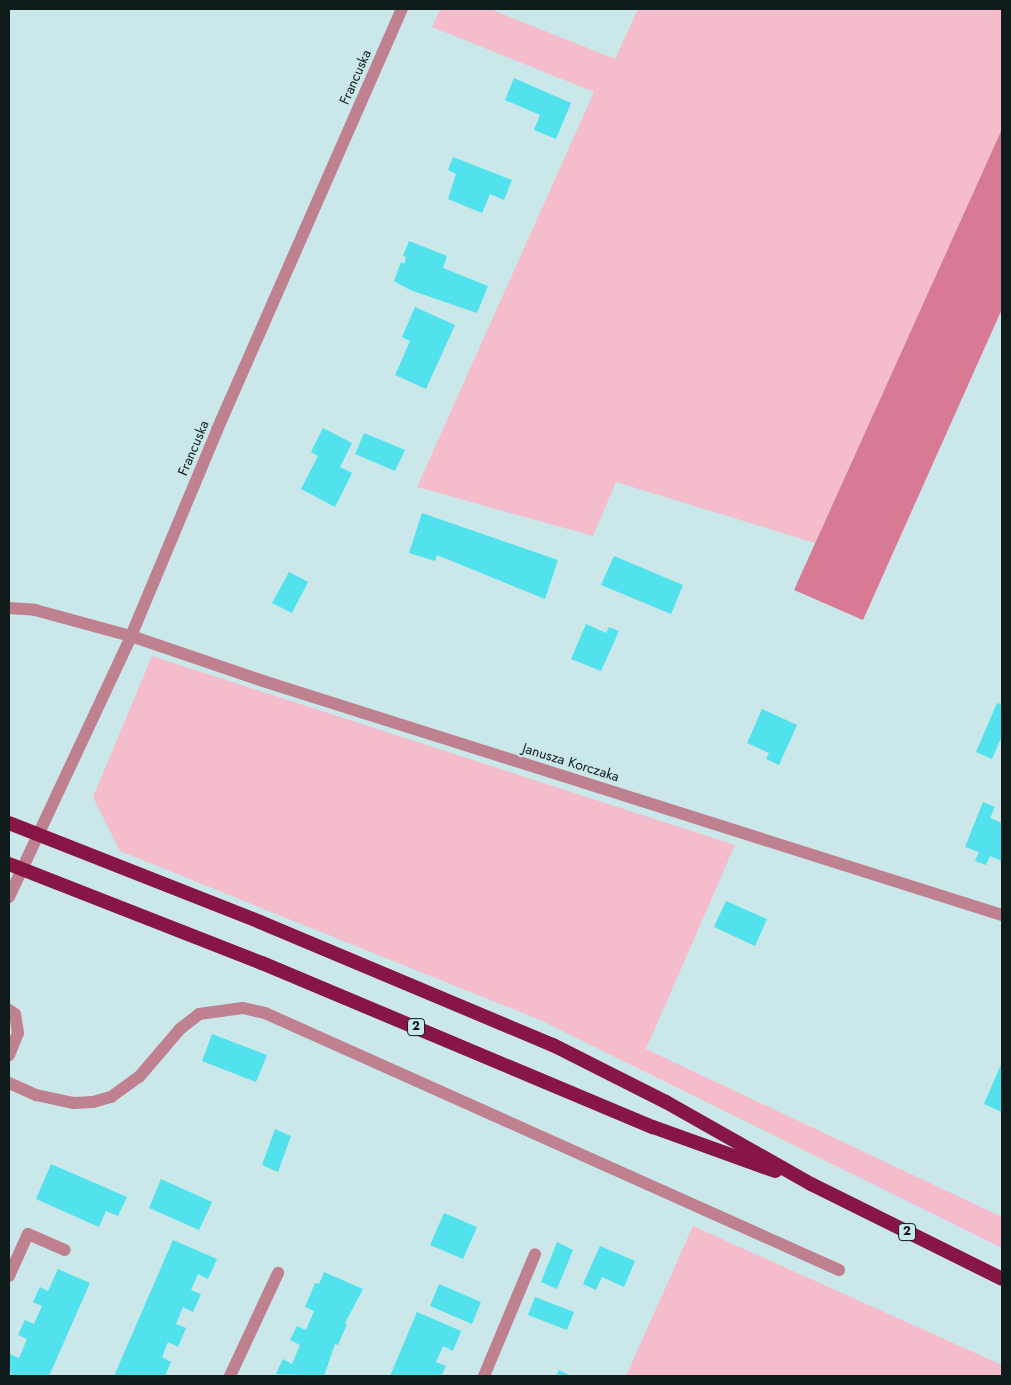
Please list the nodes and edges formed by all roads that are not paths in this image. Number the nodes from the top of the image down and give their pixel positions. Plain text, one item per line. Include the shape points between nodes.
1 (402, 9) edge
2 (9, 608) edge
3 (131, 636) junction
4 (9, 824) edge
5 (36, 833) junction
6 (15, 866) edge
7 (9, 897) edge
8 (1002, 915) edge
9 (9, 1010) edge
10 (9, 1055) edge
11 (9, 1084) edge
12 (811, 1184) junction
13 (65, 1250) dead end
14 (535, 1254) dead end
15 (839, 1270) dead end
16 (278, 1273) dead end
17 (9, 1276) edge
18 (1002, 1279) edge
19 (230, 1376) edge
20 (484, 1376) edge

1 - 3 street, Francuska via 217,430
2 - 3 street, Janusza Korczaka via 35,610
3 - 5 street, Francuska
3 - 8 street, Janusza Korczaka
4 - 5 highway, 2
5 - 6 street, Francuska
5 - 12 highway, 2 via 499,1021 666,1102
6 - 7 street, Francuska
6 - 12 highway, 2 via 262,963 653,1127
9 - 10 street via 15,1014 18,1033
11 - 15 street via 36,1095 74,1103 111,1097 139,1077 180,1029 199,1014 226,1008 258,1011
12 - 18 highway, 2
13 - 17 street via 28,1234
14 - 20 street
16 - 19 street

